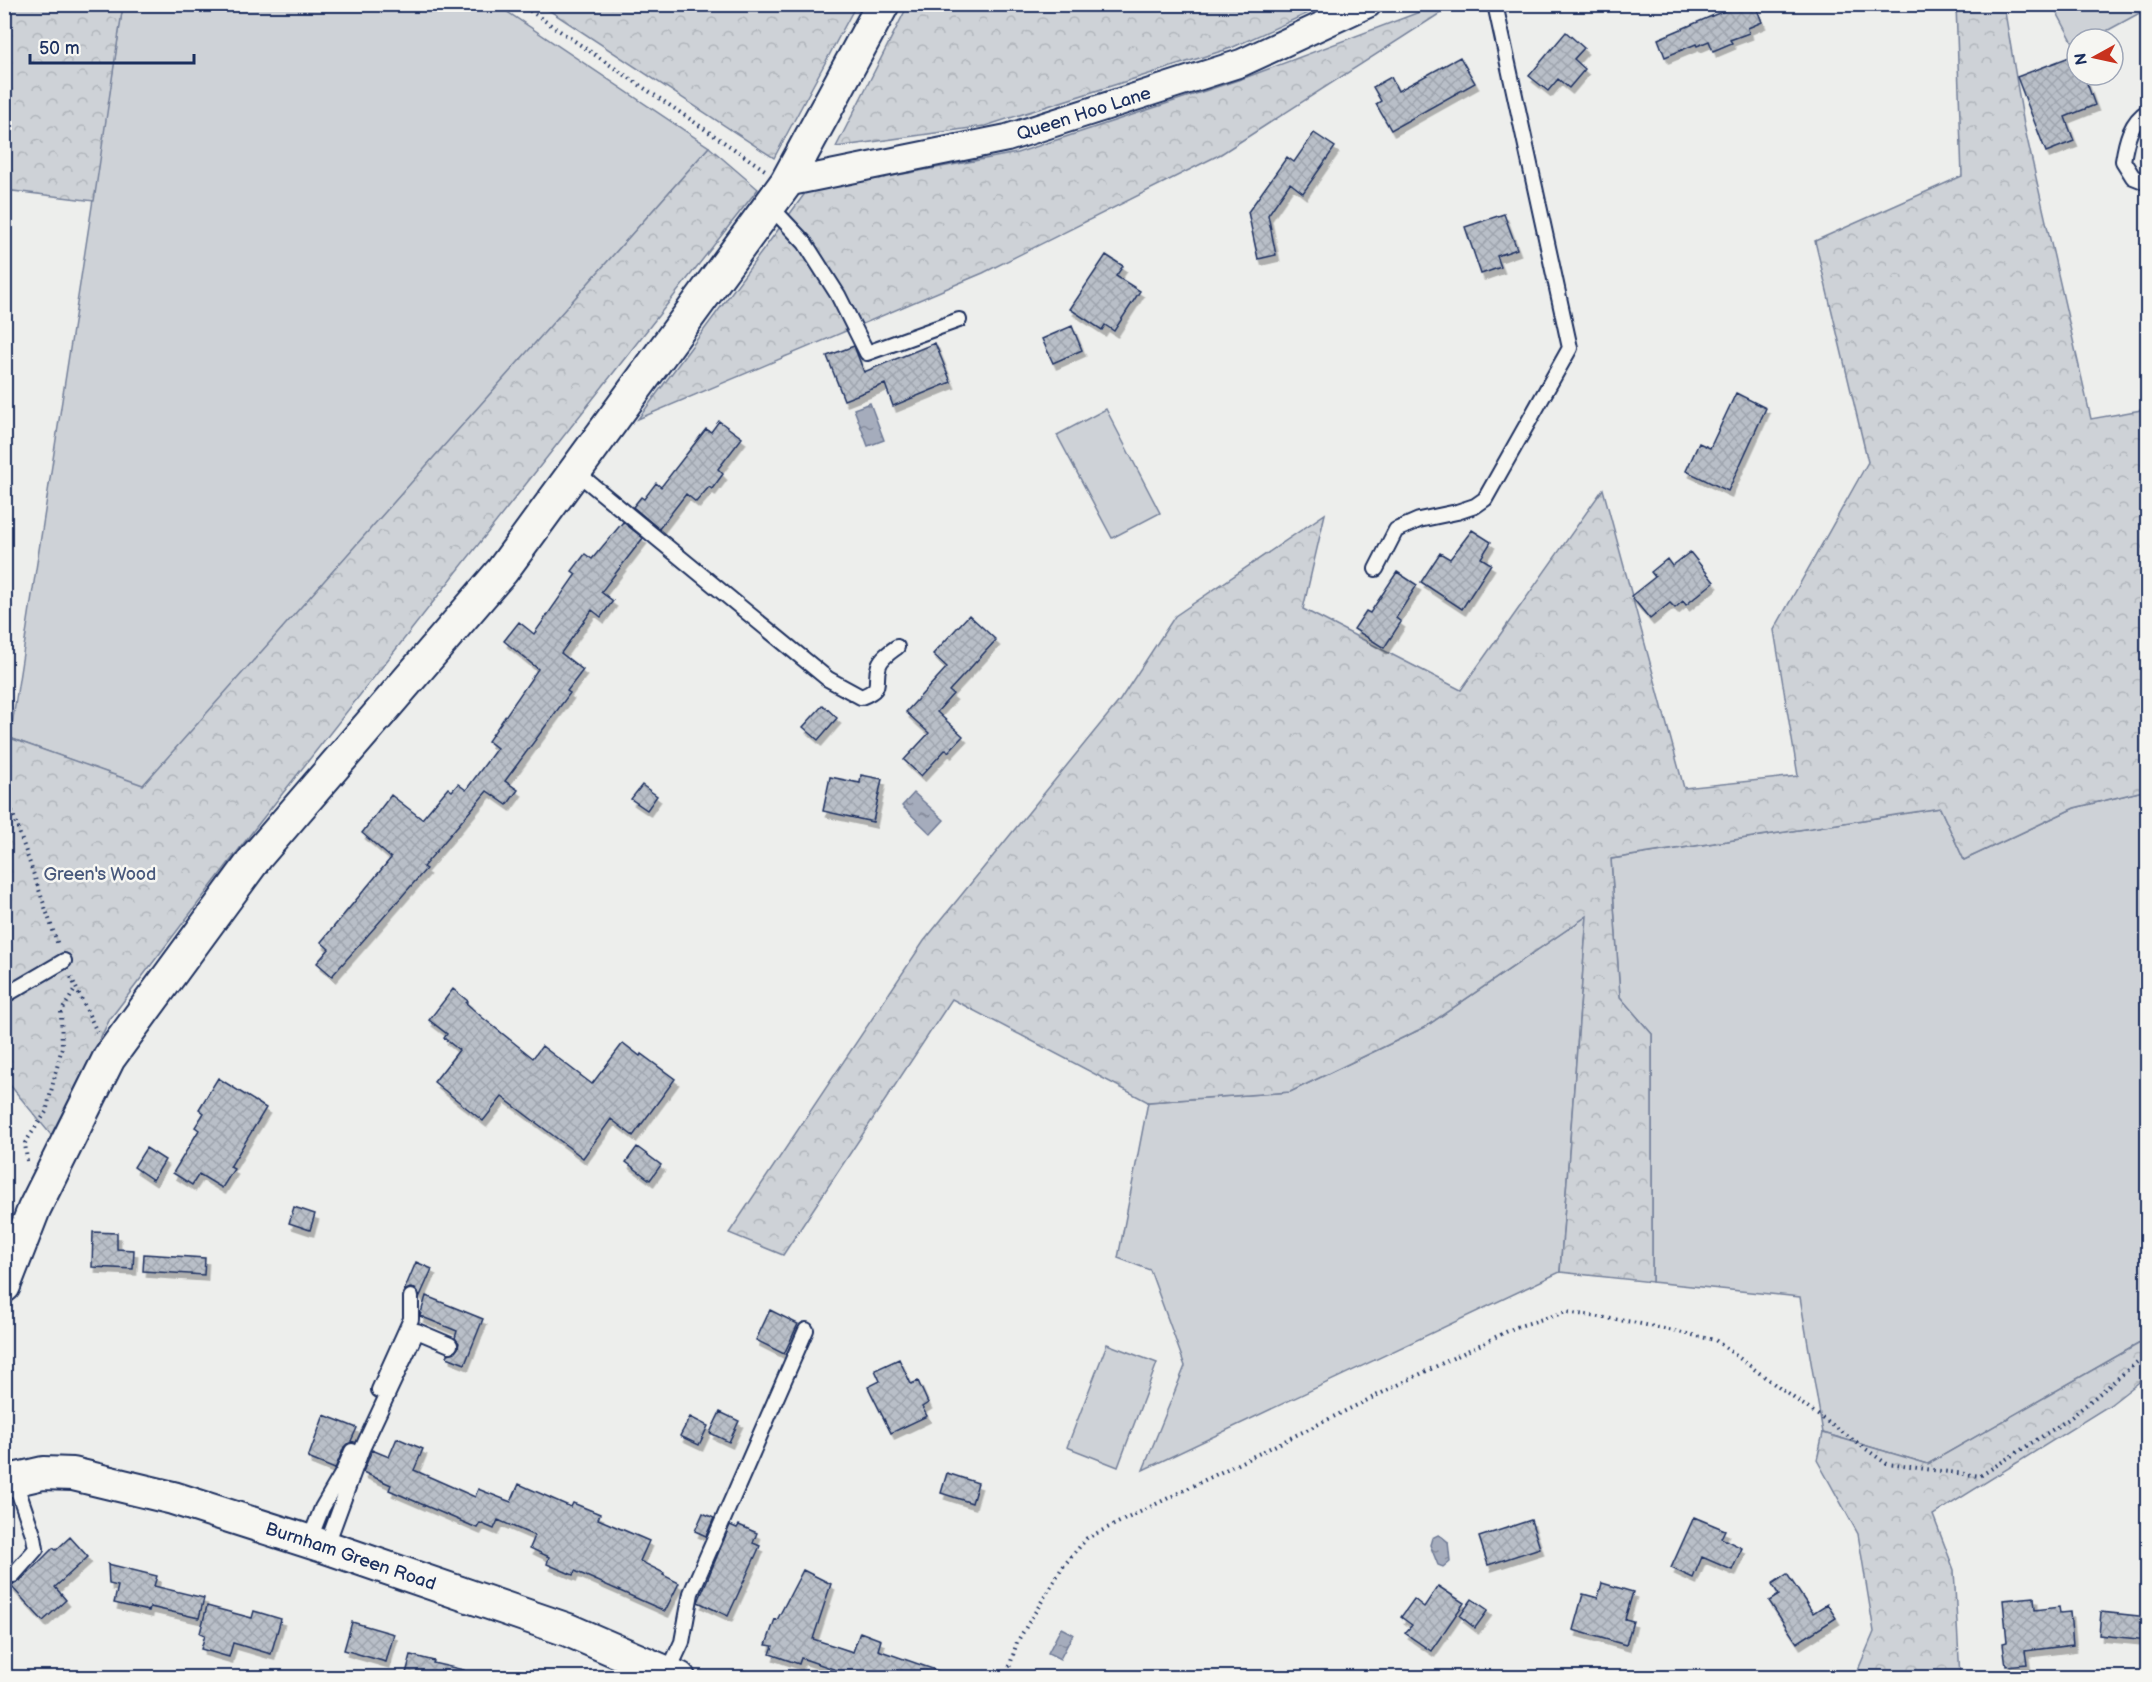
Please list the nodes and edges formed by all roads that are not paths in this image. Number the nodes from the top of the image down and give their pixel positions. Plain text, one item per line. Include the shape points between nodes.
1 (883, 4) edge
2 (1368, 4) edge
3 (1495, 4) edge
4 (2148, 111) edge
5 (2148, 183) edge
6 (778, 195) junction
7 (959, 320) dead end
8 (575, 471) junction
9 (1376, 569) dead end
10 (897, 647) dead end
11 (64, 961) road end
12 (4, 996) edge
13 (4, 1286) edge
14 (411, 1298) dead end
15 (806, 1330) dead end
16 (450, 1345) dead end
17 (8, 1475) edge
18 (318, 1544) junction
19 (13, 1575) dead end
20 (674, 1675) edge

1 - 6 street
2 - 6 street, Queen Hoo Lane via 1240,63 1007,138
3 - 9 lane via 1570,348 1485,500 1457,513 1419,519 1396,530
4 - 5 lane via 2140,116 2127,139 2123,161 2133,177
6 - 7 lane via 838,295 867,353
6 - 8 street
8 - 10 lane via 828,679 861,697 873,692 878,686 879,665
8 - 13 street via 502,571 257,856 109,1058 34,1209
11 - 12 lane
14 - 18 lane via 411,1319 343,1472 322,1508
15 - 20 lane via 691,1593
16 - 18 lane via 417,1331
17 - 18 street, Burnham Green Road via 73,1474 173,1498
17 - 19 lane via 36,1549
18 - 20 street, Burnham Green Road via 568,1630

